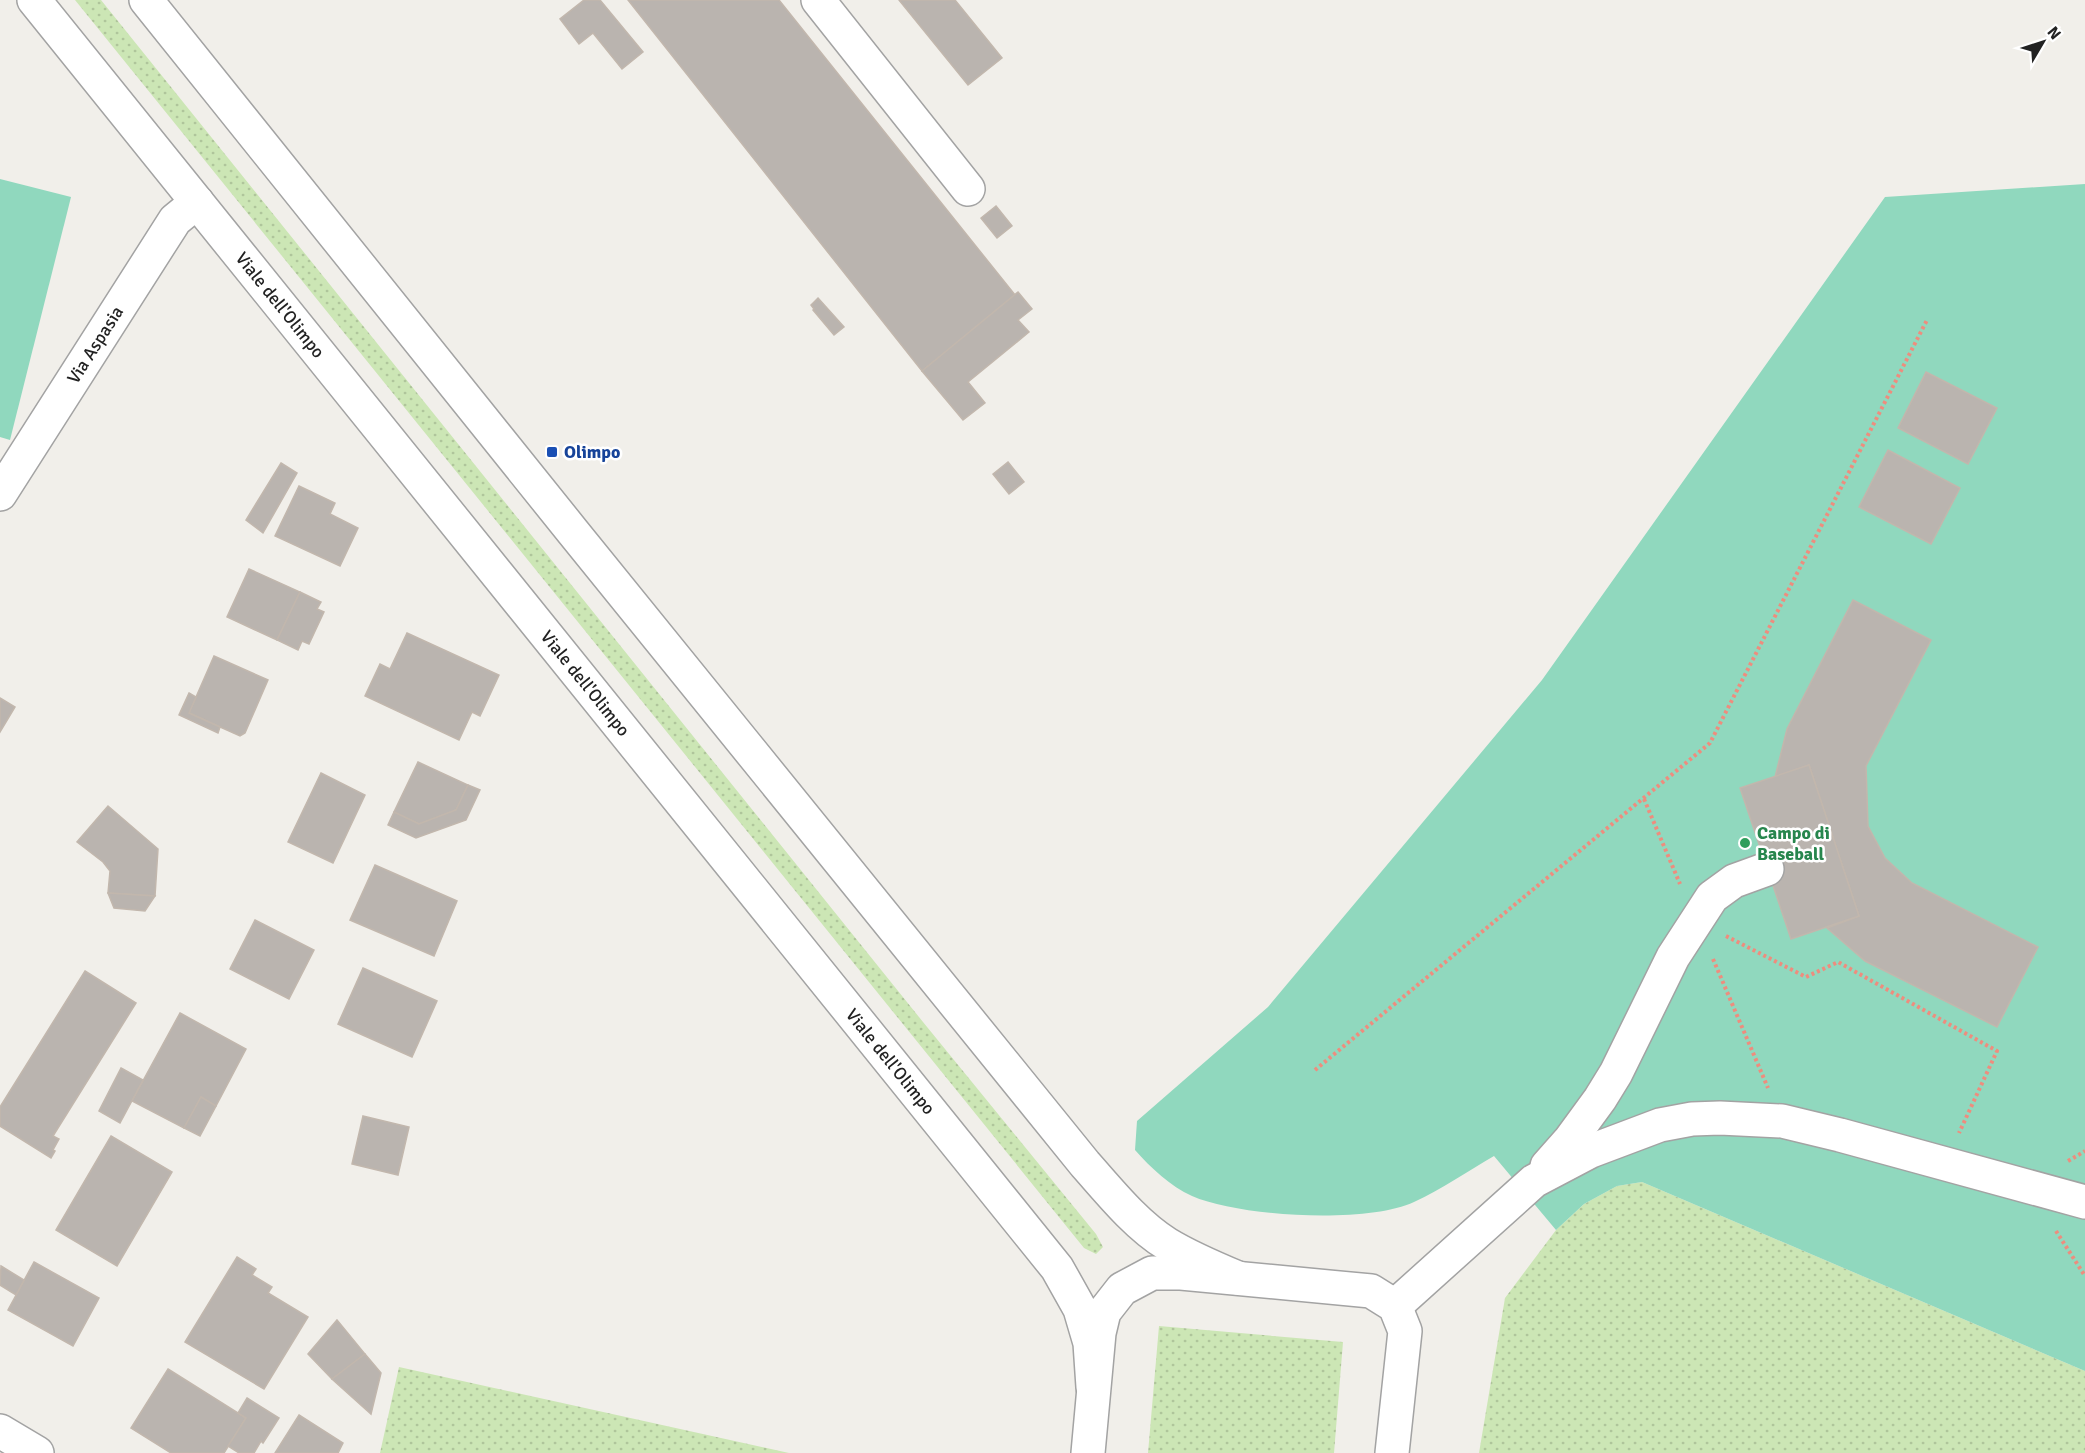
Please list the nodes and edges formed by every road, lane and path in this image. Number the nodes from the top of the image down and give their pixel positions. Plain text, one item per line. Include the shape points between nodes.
1 (34, 0) edge
2 (146, 0) edge
3 (818, 0) edge
4 (968, 189) dead end
5 (197, 202) junction
6 (1927, 320) dead end
7 (9, 460) edge
8 (0, 494) edge
9 (1767, 869) dead end
10 (1696, 921) junction
11 (1315, 1070) dead end
12 (1946, 1164) junction
13 (1534, 1181) junction
14 (2085, 1202) edge
15 (1238, 1278) junction
16 (1395, 1306) junction
17 (1093, 1387) junction
18 (0, 1431) edge
19 (1088, 1452) edge
20 (37, 1453) edge
21 (1392, 1453) edge

1 - 5 street, Viale dell'Olimpo
2 - 15 street via 1085,1164 1125,1209 1165,1243
3 - 4 street
5 - 7 street, Via Aspasia via 175,220
5 - 17 street, Viale dell'Olimpo via 1057,1268 1080,1309 1090,1343
6 - 11 path via 1710,743
7 - 8 street, Via Aspasia
9 - 10 street via 1734,881 1712,897
10 - 12 path via 1806,977 1838,962 1997,1051
10 - 13 street via 1673,957 1600,1100
12 - 13 street via 1782,1121 1692,1119 1659,1125 1590,1151
12 - 14 street
13 - 16 street
15 - 16 street via 1371,1291
15 - 17 street via 1152,1273 1122,1289 1104,1312
16 - 21 street via 1405,1331
17 - 19 street
18 - 20 street

